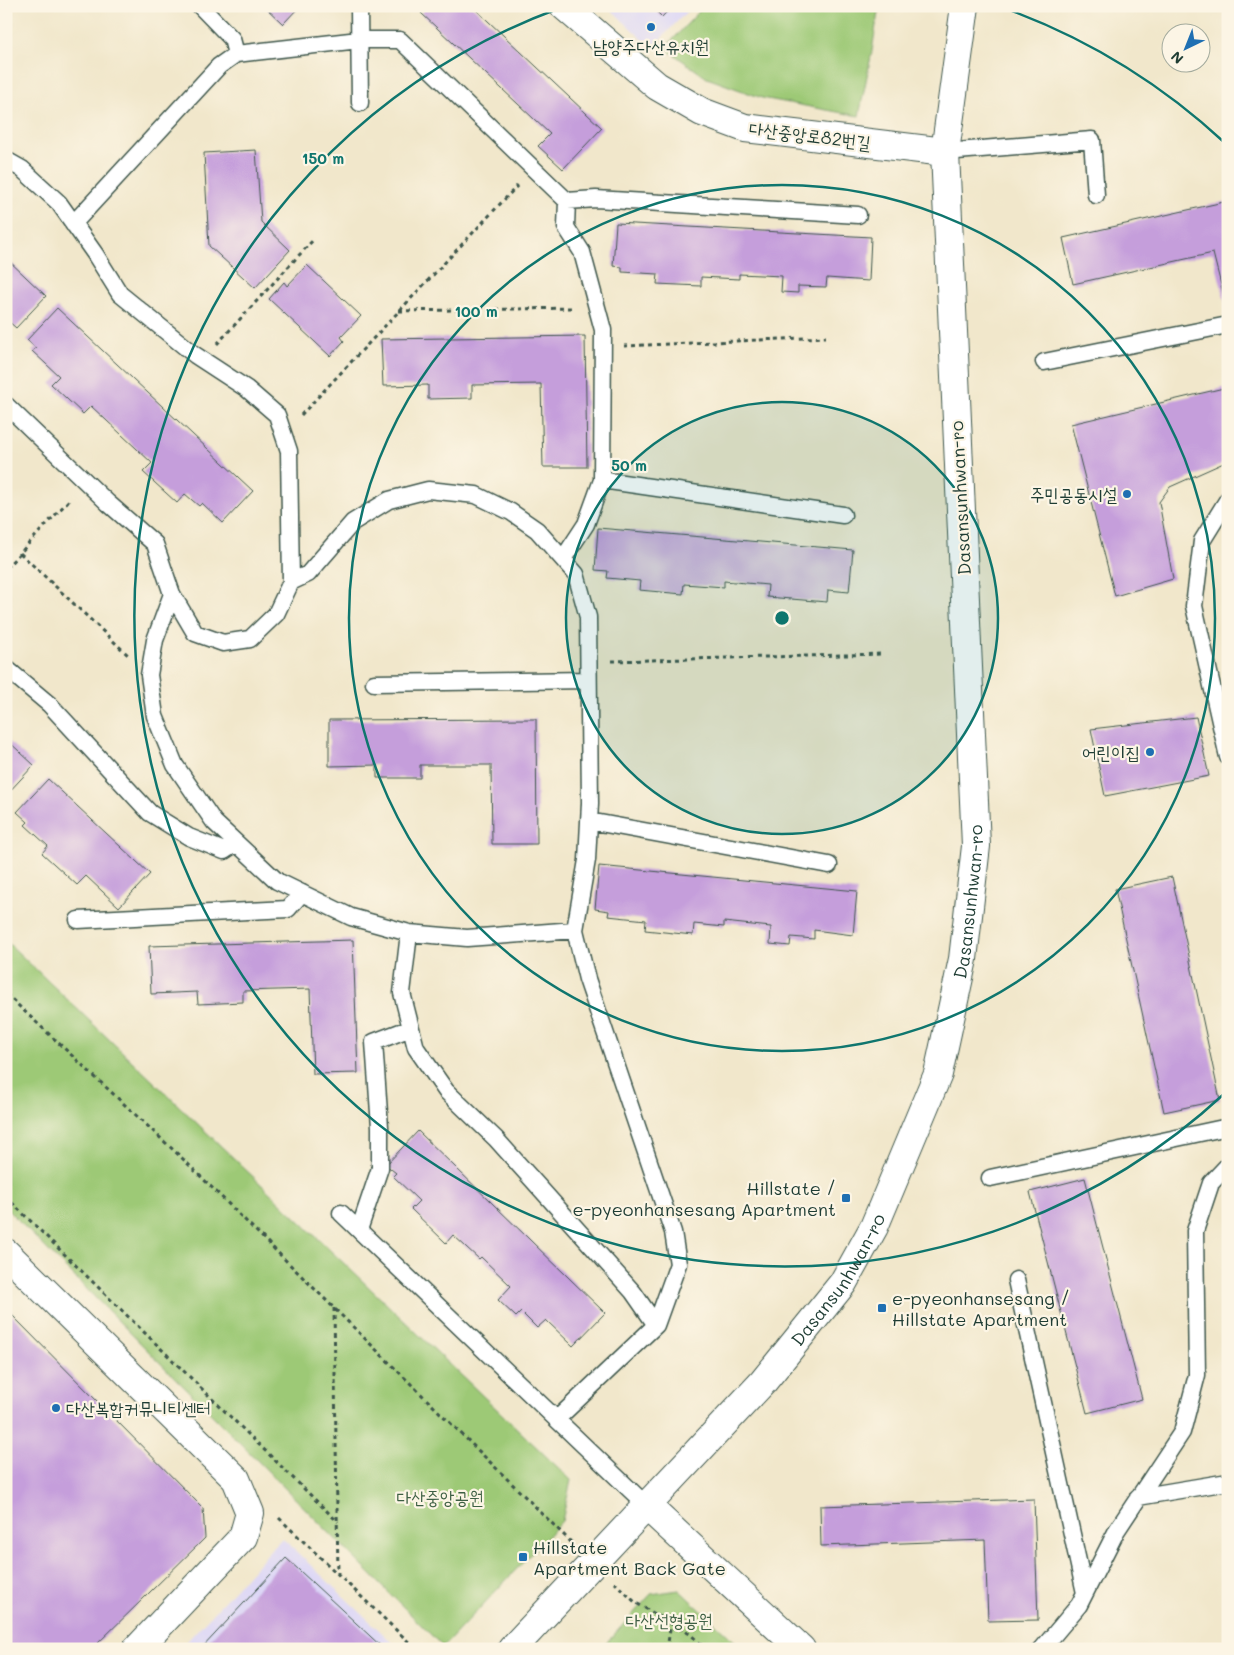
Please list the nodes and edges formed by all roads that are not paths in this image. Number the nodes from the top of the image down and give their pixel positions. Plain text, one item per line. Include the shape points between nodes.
1 (200, 6) edge
2 (359, 6) edge
3 (564, 6) edge
4 (965, 6) edge
5 (359, 40) junction
6 (236, 54) junction
7 (360, 103) dead end
8 (945, 152) junction
9 (6, 160) edge
10 (1096, 196) dead end
11 (567, 201) junction
12 (858, 215) dead end
13 (73, 224) junction
14 (1228, 325) edge
15 (1044, 362) dead end
16 (6, 404) edge
17 (602, 480) junction
18 (1228, 499) edge
19 (843, 515) dead end
20 (563, 559) junction
21 (291, 582) junction
22 (172, 594) junction
23 (6, 668) edge
24 (588, 680) junction
25 (374, 683) dead end
26 (1228, 757) edge
27 (589, 822) junction
28 (236, 842) junction
29 (829, 865) dead end
30 (302, 893) junction
31 (78, 920) dead end
32 (575, 930) junction
33 (409, 933) junction
34 (411, 1028) junction
35 (1228, 1127) edge
36 (1228, 1165) edge
37 (990, 1178) dead end
38 (341, 1213) dead end
39 (359, 1230) junction
40 (6, 1253) edge
41 (1016, 1280) dead end
42 (656, 1325) junction
43 (557, 1419) junction
44 (1228, 1482) edge
45 (1138, 1497) junction
46 (647, 1506) junction
47 (1085, 1594) junction
48 (137, 1649) edge
49 (512, 1649) edge
50 (801, 1649) edge
51 (1042, 1649) edge

1 - 6 lane via 232,39
2 - 5 lane
3 - 8 street, 다산중앙로82번길 via 657,86 720,119 746,128
4 - 8 street, Dasansunhwan-ro
5 - 6 lane
5 - 7 lane
5 - 11 lane via 400,40
6 - 13 lane via 218,66
8 - 10 lane via 1092,140
8 - 46 street, Dasansunhwan-ro via 976,846 963,959 938,1074 874,1227 843,1283 763,1382
9 - 13 lane via 22,169 59,203
11 - 12 lane via 596,199
11 - 17 lane via 566,227 582,252 603,330
13 - 21 lane via 120,294 204,360 247,388 277,415 289,451
14 - 15 lane
16 - 22 lane via 155,544
17 - 19 lane
17 - 20 lane via 586,524
18 - 26 lane via 1202,541 1194,606
20 - 21 lane via 537,530 511,512 476,495 428,490 390,500 353,522 308,574
20 - 24 lane via 576,574 588,617
21 - 22 lane via 276,614 250,640 223,643 195,633
22 - 28 lane via 155,640 149,675 155,716 175,765 214,822
23 - 28 lane via 50,705 150,813 189,838 224,851
24 - 25 lane
24 - 27 lane
27 - 29 lane
27 - 32 lane via 587,860
28 - 30 lane via 277,881
30 - 31 lane via 288,909
30 - 33 lane via 351,917
32 - 33 lane via 466,938
32 - 42 lane via 587,979 673,1232 678,1264
33 - 34 lane via 402,993
34 - 39 lane via 374,1042 380,1168
34 - 42 lane via 416,1048 446,1092 509,1153 633,1292
35 - 37 lane
36 - 45 lane via 1211,1183 1195,1231 1197,1375 1182,1432
38 - 39 lane
39 - 43 lane
40 - 48 street via 236,1479 250,1513 243,1537
41 - 47 lane
42 - 43 lane
43 - 46 lane
44 - 45 lane
45 - 47 lane via 1116,1530
46 - 49 street, Dasansunhwan-ro
46 - 50 street
47 - 51 lane

